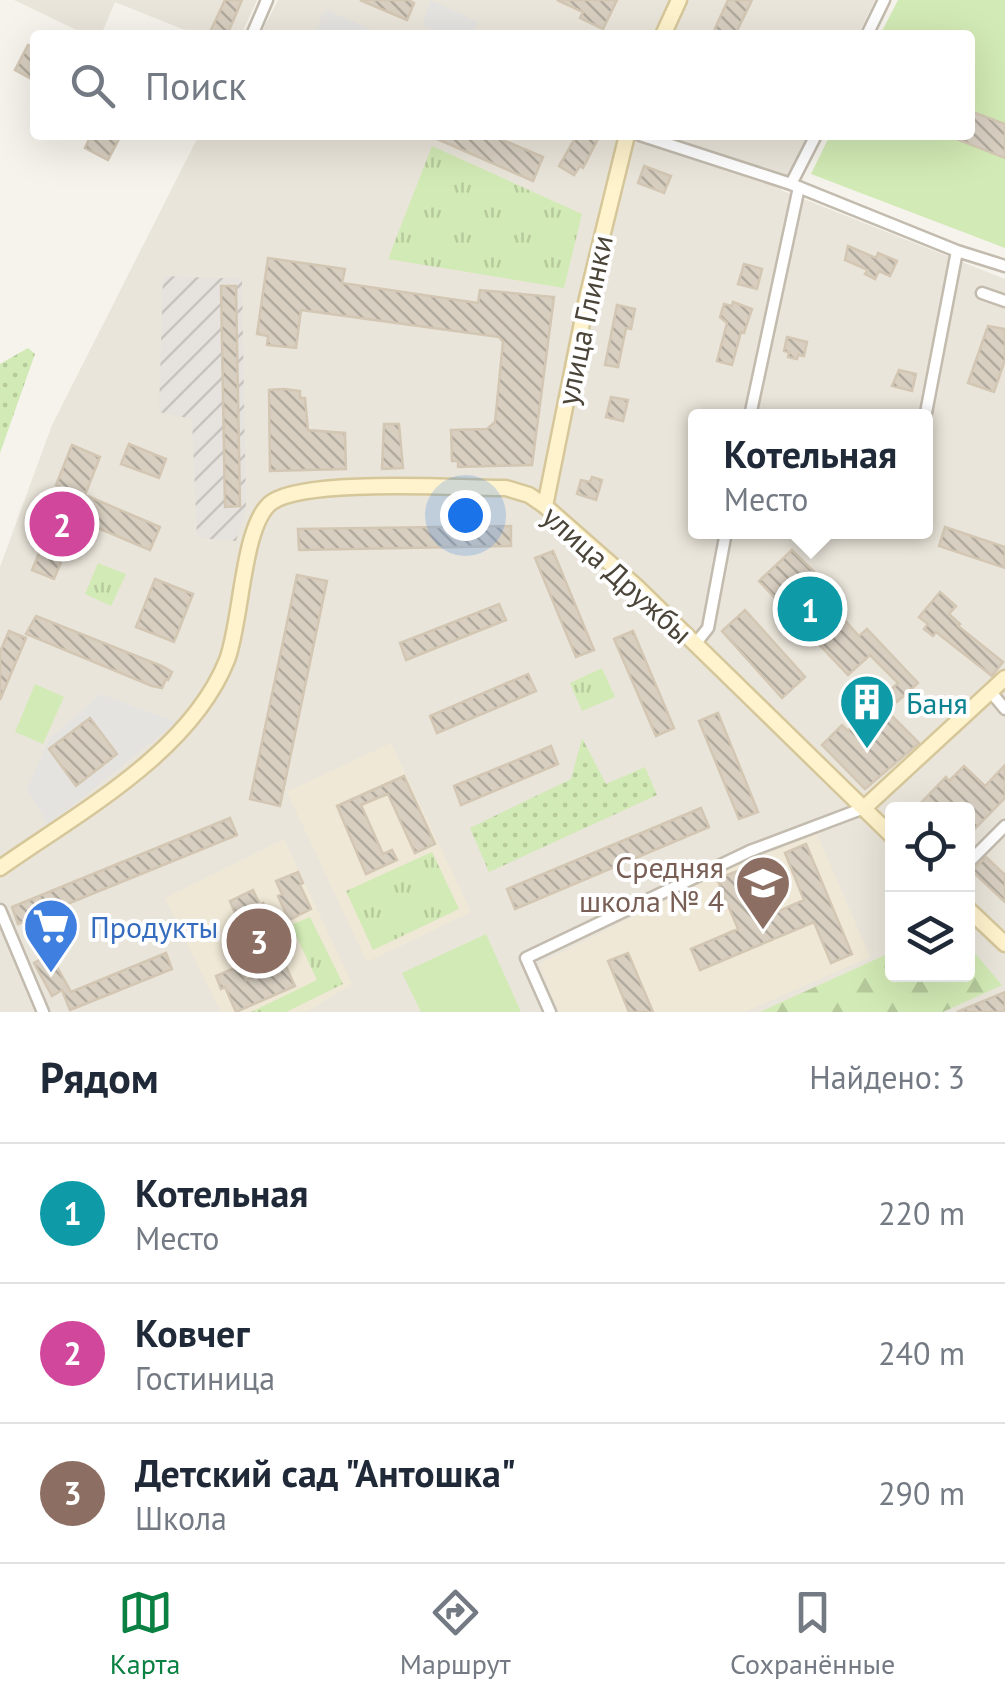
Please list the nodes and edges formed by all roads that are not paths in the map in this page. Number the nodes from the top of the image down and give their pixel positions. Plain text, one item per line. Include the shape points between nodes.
1 (267, 0) edge
2 (679, 0) edge
3 (884, 0) edge
4 (254, 30) edge
5 (665, 30) edge
6 (869, 30) edge
7 (625, 140) edge
8 (655, 140) edge
9 (814, 140) edge
10 (795, 186) junction
11 (957, 251) junction
12 (1005, 266) edge
13 (982, 292) dead end
14 (1005, 301) edge
15 (751, 409) edge
16 (927, 409) edge
17 (546, 506) junction
18 (724, 539) edge
19 (696, 643) junction
20 (1005, 678) edge
21 (990, 691) junction
22 (1005, 709) edge
23 (864, 808) junction
24 (1005, 826) edge
25 (885, 829) edge
26 (975, 856) edge
27 (0, 868) edge
28 (0, 910) edge
29 (975, 916) edge
30 (1005, 944) edge
31 (43, 1012) edge
32 (550, 1012) edge

1 - 4 street
2 - 5 street
3 - 6 street
7 - 17 street, улица Глинки
8 - 10 street
9 - 10 street
10 - 11 street
10 - 15 street
11 - 12 street
11 - 16 street
13 - 14 street
17 - 19 street, улица Дружбы
17 - 27 street, улица Дружбы via 506,488 320,488 272,502 253,529 228,656 193,718 120,784
18 - 19 street via 708,628
19 - 23 street, улица Дружбы
20 - 21 street
21 - 22 street
21 - 23 street
23 - 25 street, улица Дружбы
23 - 32 street via 750,851 526,958
24 - 26 street
28 - 31 street
29 - 30 street

